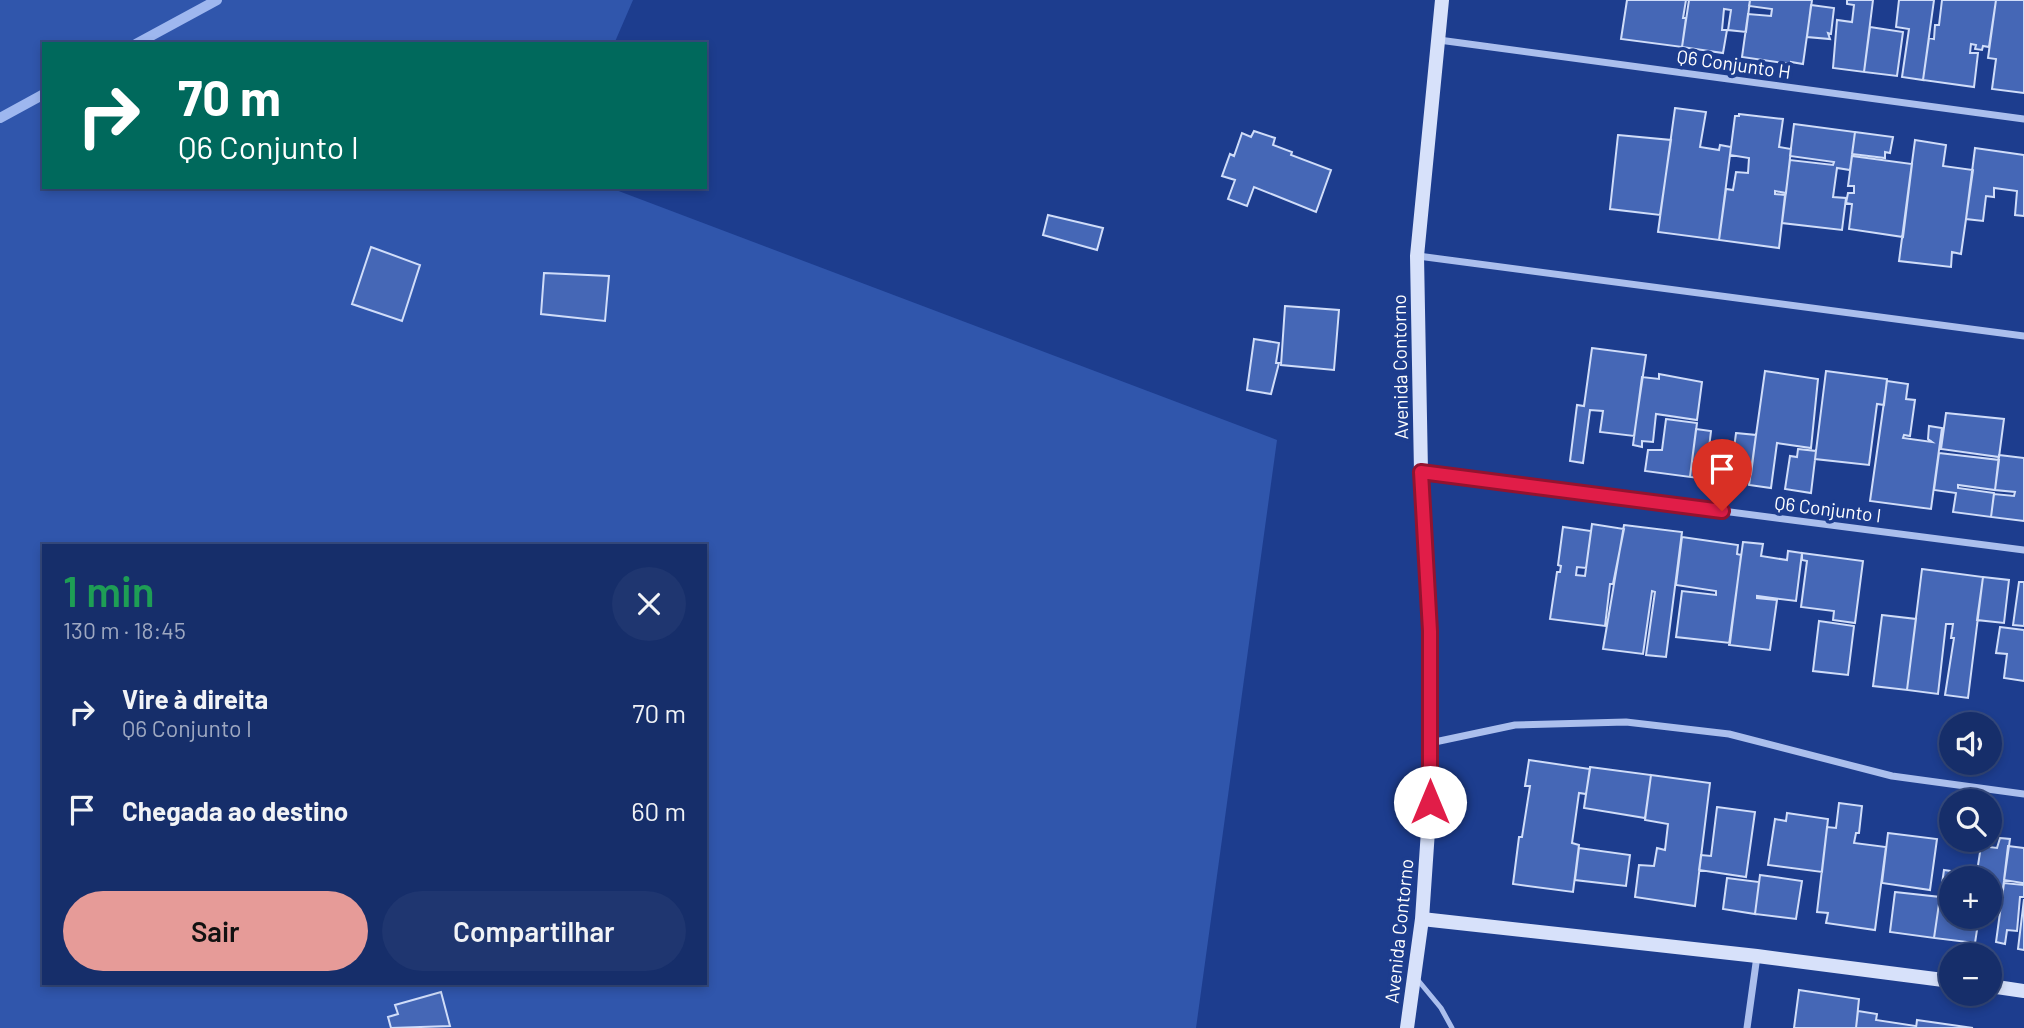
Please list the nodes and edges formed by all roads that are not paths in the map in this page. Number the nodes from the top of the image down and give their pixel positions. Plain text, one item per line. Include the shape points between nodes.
1 (1442, 0) edge
2 (1439, 40) junction
3 (2024, 119) edge
4 (1417, 256) junction
5 (2024, 336) edge
6 (1421, 472) junction
7 (2024, 550) edge
8 (1430, 743) junction
9 (2024, 794) edge
10 (1422, 919) junction
11 (1757, 956) junction
12 (1414, 976) junction
13 (1939, 979) edge
14 (2002, 988) edge
15 (2024, 991) edge
16 (1407, 1028) edge
17 (1452, 1028) edge
18 (1747, 1028) edge

1 - 2 street, Avenida Contorno
2 - 3 street, Q6 Conjunto H
2 - 4 street, Avenida Contorno
4 - 5 street
4 - 6 street, Avenida Contorno
6 - 7 street, Q6 Conjunto I
6 - 8 street, Avenida Contorno via 1430,631
8 - 9 street via 1515,725 1626,722 1730,734 1892,776
8 - 10 street, Avenida Contorno
10 - 11 street
10 - 12 street, Avenida Contorno
11 - 13 street
11 - 18 street
12 - 16 street, Avenida Contorno
12 - 17 lane
14 - 15 street

